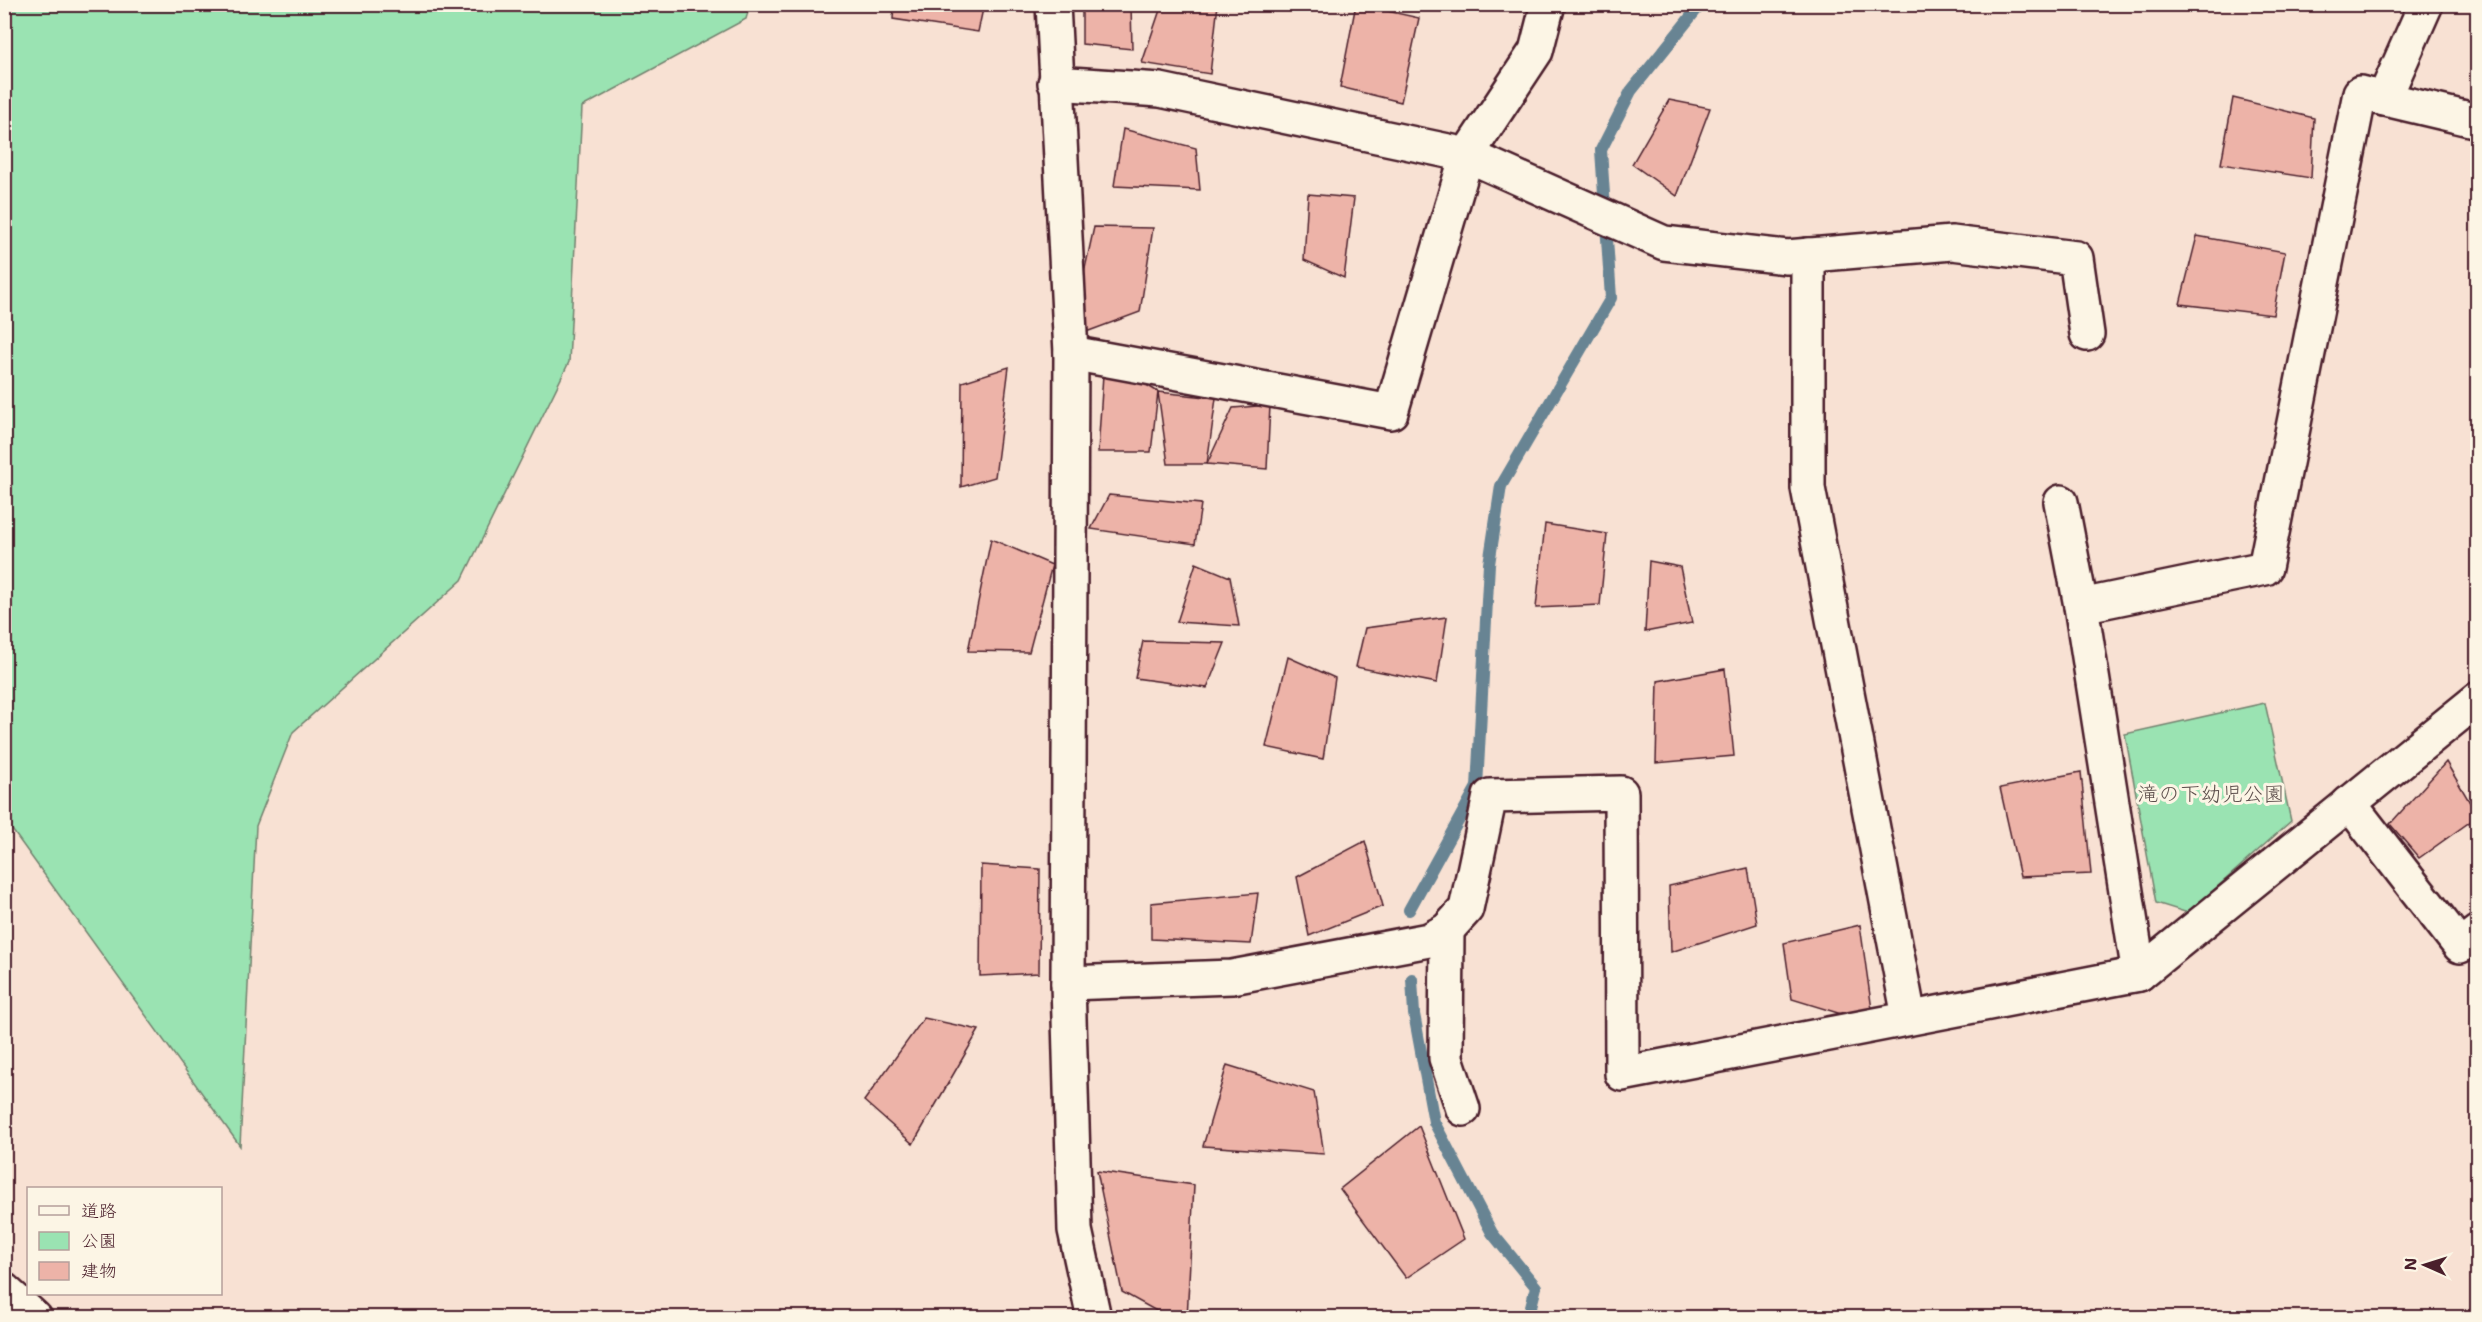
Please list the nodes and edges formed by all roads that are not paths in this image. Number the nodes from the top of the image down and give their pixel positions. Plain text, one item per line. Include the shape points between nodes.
1 (1053, 4) edge
2 (1548, 4) edge
3 (2426, 4) edge
4 (1055, 83) junction
5 (2384, 99) junction
6 (2478, 121) edge
7 (1467, 155) junction
8 (1808, 255) junction
9 (2087, 334) dead end
10 (1071, 353) junction
11 (2061, 502) dead end
12 (2081, 606) junction
13 (2478, 699) edge
14 (2349, 803) junction
15 (1447, 930) junction
16 (2478, 932) edge
17 (2139, 974) junction
18 (1068, 983) junction
19 (1909, 1017) junction
20 (1463, 1109) dead end
21 (4, 1290) edge
22 (35, 1317) edge
23 (1094, 1317) edge

1 - 4 street
2 - 7 street via 1536,51
3 - 5 street
4 - 7 street via 1160,90
4 - 10 street
5 - 6 street
5 - 12 street via 2360,93 2265,568
7 - 8 street via 1664,243 1787,257
7 - 10 street via 1391,412
8 - 9 street via 1952,243 2076,258
8 - 19 street via 1808,488
10 - 18 street
11 - 12 street
12 - 17 street
13 - 14 street
14 - 16 street via 2460,946
14 - 17 street
15 - 18 street via 1429,940 1232,978
15 - 19 street via 1466,909 1490,795 1621,793 1622,1074
15 - 20 street via 1446,1058
17 - 19 street
18 - 23 street via 1075,1230
21 - 22 street

